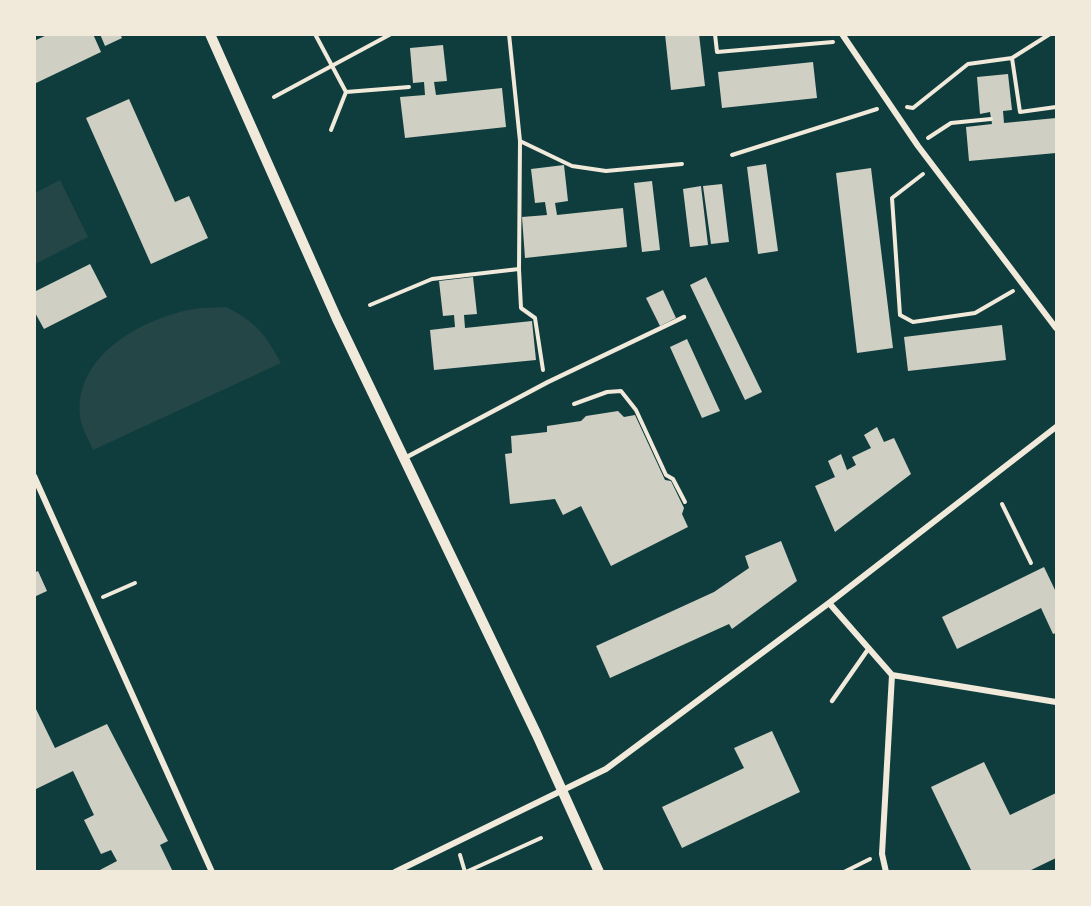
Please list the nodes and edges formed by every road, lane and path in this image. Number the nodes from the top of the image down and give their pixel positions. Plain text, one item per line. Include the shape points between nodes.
1 (210, 34) edge
2 (315, 34) edge
3 (391, 34) edge
4 (509, 34) edge
5 (715, 34) edge
6 (1050, 34) edge
7 (844, 38) edge
8 (1012, 58) junction
9 (331, 68) junction
10 (409, 87) dead end
11 (346, 92) junction
12 (274, 97) dead end
13 (889, 105) junction
14 (1056, 107) edge
15 (991, 119) dead end
16 (332, 130) dead end
17 (520, 141) junction
18 (918, 146) junction
19 (732, 155) dead end
20 (682, 164) dead end
21 (934, 167) junction
22 (519, 270) junction
23 (1023, 285) junction
24 (370, 305) dead end
25 (684, 317) dead end
26 (1056, 328) edge
27 (548, 382) junction
28 (574, 404) dead end
29 (1056, 427) edge
30 (405, 458) junction
31 (34, 476) edge
32 (685, 502) dead end
33 (1002, 504) dead end
34 (1031, 563) dead end
35 (135, 583) dead end
36 (91, 603) junction
37 (829, 603) junction
38 (869, 648) junction
39 (892, 675) junction
40 (832, 701) dead end
41 (1056, 702) edge
42 (563, 792) junction
43 (542, 838) dead end
44 (882, 854) junction
45 (212, 872) edge
46 (395, 872) edge
47 (466, 872) edge
48 (599, 872) edge
49 (844, 872) edge
50 (886, 872) edge

1 - 30 street via 337,319
2 - 9 path
3 - 9 path
4 - 17 path
5 - 7 path via 717,52
6 - 8 path
7 - 13 street
8 - 13 path via 968,64 913,108
8 - 14 path via 1020,112
9 - 11 path
9 - 12 path
10 - 11 path
11 - 16 path
13 - 18 street
13 - 19 path
15 - 18 path via 951,123
17 - 20 path via 572,166 606,171
17 - 22 path
18 - 21 street
21 - 23 street
21 - 23 path via 892,198 900,315 913,322 975,313
22 - 24 path via 432,279
22 - 27 path via 521,308 535,318 541,365
23 - 26 street
25 - 27 lane
27 - 30 lane
28 - 32 path via 621,391 636,410 666,475 673,479
29 - 37 street
30 - 42 street
31 - 36 street
33 - 34 path
35 - 36 path
36 - 45 street
37 - 38 street
37 - 42 street via 606,769
38 - 39 street
38 - 40 lane
39 - 41 street
39 - 44 street
42 - 46 street
42 - 48 street
43 - 47 path
44 - 49 path
44 - 50 street

